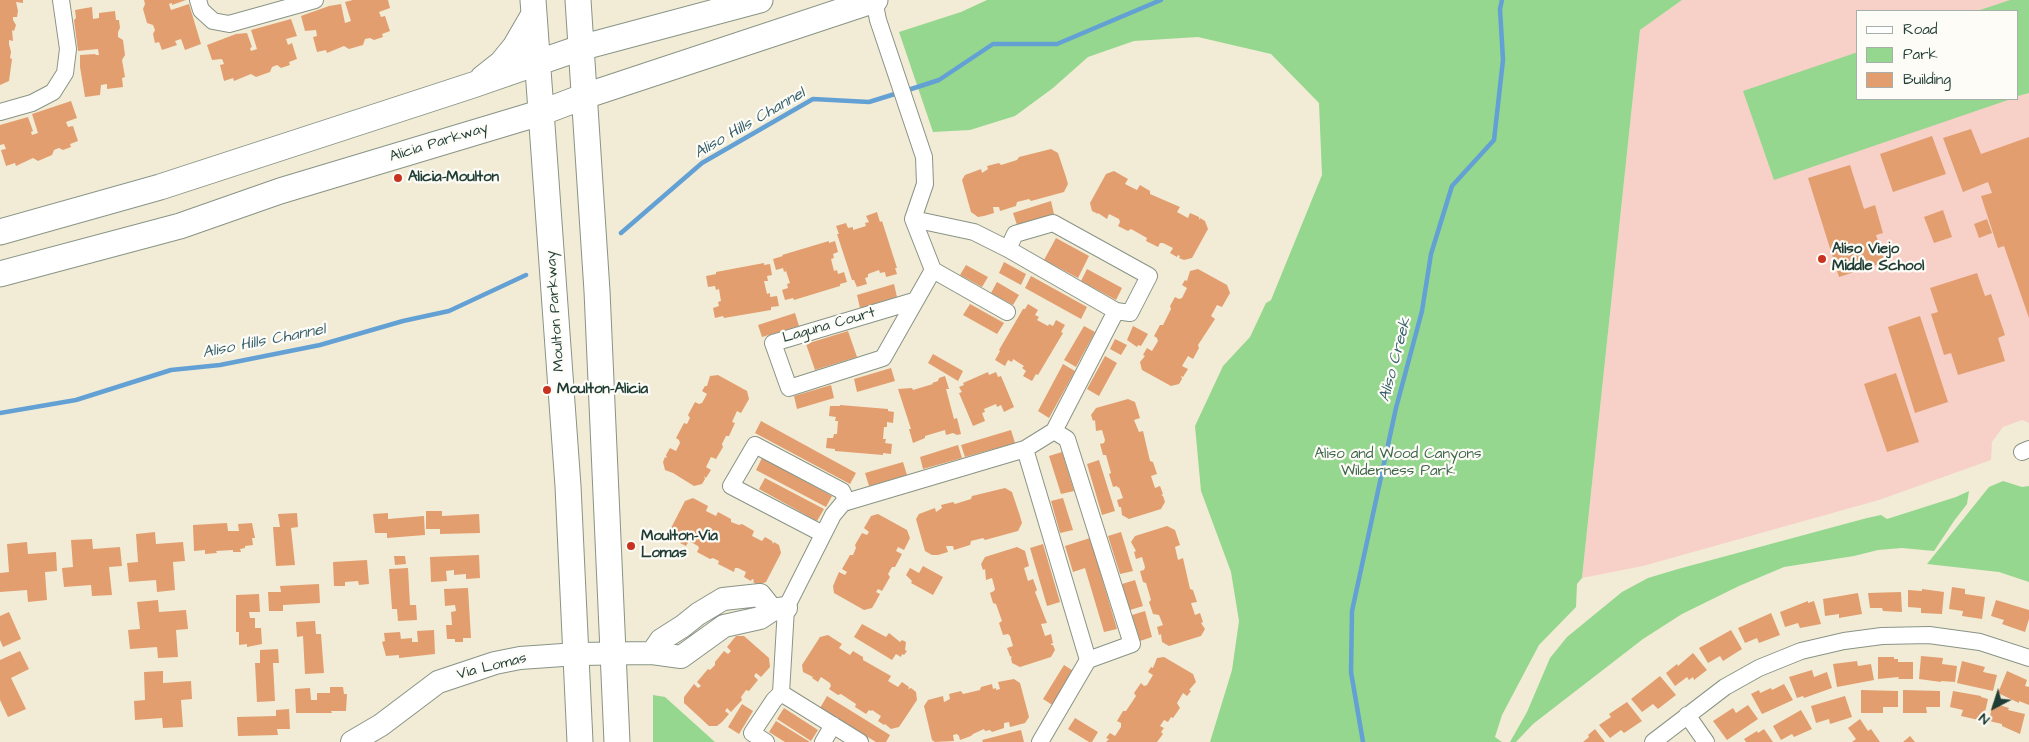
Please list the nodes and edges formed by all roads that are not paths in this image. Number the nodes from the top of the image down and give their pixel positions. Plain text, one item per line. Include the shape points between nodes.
1 (61, 0) edge
2 (198, 0) edge
3 (312, 0) edge
4 (578, 0) edge
5 (760, 0) edge
6 (874, 0) edge
7 (533, 8) edge
8 (580, 48) junction
9 (538, 63) junction
10 (473, 85) junction
11 (585, 96) junction
12 (0, 112) edge
13 (543, 112) junction
14 (914, 219) junction
15 (0, 232) edge
16 (1008, 249) junction
17 (933, 270) junction
18 (0, 274) edge
19 (914, 301) junction
20 (1116, 311) junction
21 (1007, 312) dead end
22 (1054, 431) junction
23 (1024, 449) junction
24 (847, 502) junction
25 (823, 534) junction
26 (779, 609) junction
27 (612, 653) junction
28 (577, 654) junction
29 (2029, 658) edge
30 (1088, 660) junction
31 (781, 693) junction
32 (1687, 715) junction
33 (833, 725) junction
34 (352, 742) edge
35 (580, 742) edge
36 (617, 742) edge
37 (766, 742) edge
38 (823, 742) edge
39 (860, 742) edge
40 (1040, 742) edge
41 (1653, 742) edge
42 (1706, 742) edge

1 - 12 street via 68,49 65,74 53,92 32,103
2 - 3 street via 201,10 213,21 229,24
4 - 8 main road
5 - 8 main road
6 - 11 main road, Alicia Parkway
6 - 14 street via 922,153 926,184
7 - 9 main road, Moulton Parkway
7 - 10 main road via 515,47 502,63
8 - 9 main road
8 - 11 main road
9 - 10 main road
9 - 13 main road, Moulton Parkway
10 - 15 main road via 160,187
11 - 13 main road, Alicia Parkway
11 - 27 main road
13 - 18 main road, Alicia Parkway via 280,191 180,226
13 - 28 main road, Moulton Parkway
14 - 16 street via 974,232
14 - 17 street
16 - 20 street
16 - 20 street via 1015,234 1053,223 1149,276 1130,312
17 - 19 street, Laguna Court
17 - 21 street
19 - 19 street, Laguna Court via 773,343 789,388 883,358
20 - 22 street
22 - 23 street
22 - 30 street via 1067,439 1132,644
23 - 24 street
23 - 30 street
24 - 25 street via 833,515
24 - 25 street via 842,491 755,445 731,486
25 - 26 street
26 - 27 street, Via Lomas via 760,618 724,626 682,657
26 - 31 street
27 - 28 street, Via Lomas
27 - 36 main road
28 - 34 street, Via Lomas via 495,663 438,682 382,725
28 - 35 main road, Moulton Parkway
29 - 32 street via 1980,642 1929,635 1844,641 1801,651 1759,668
30 - 40 street
31 - 33 street
31 - 37 street via 752,733
32 - 41 street
32 - 42 street
33 - 38 street
33 - 39 street

